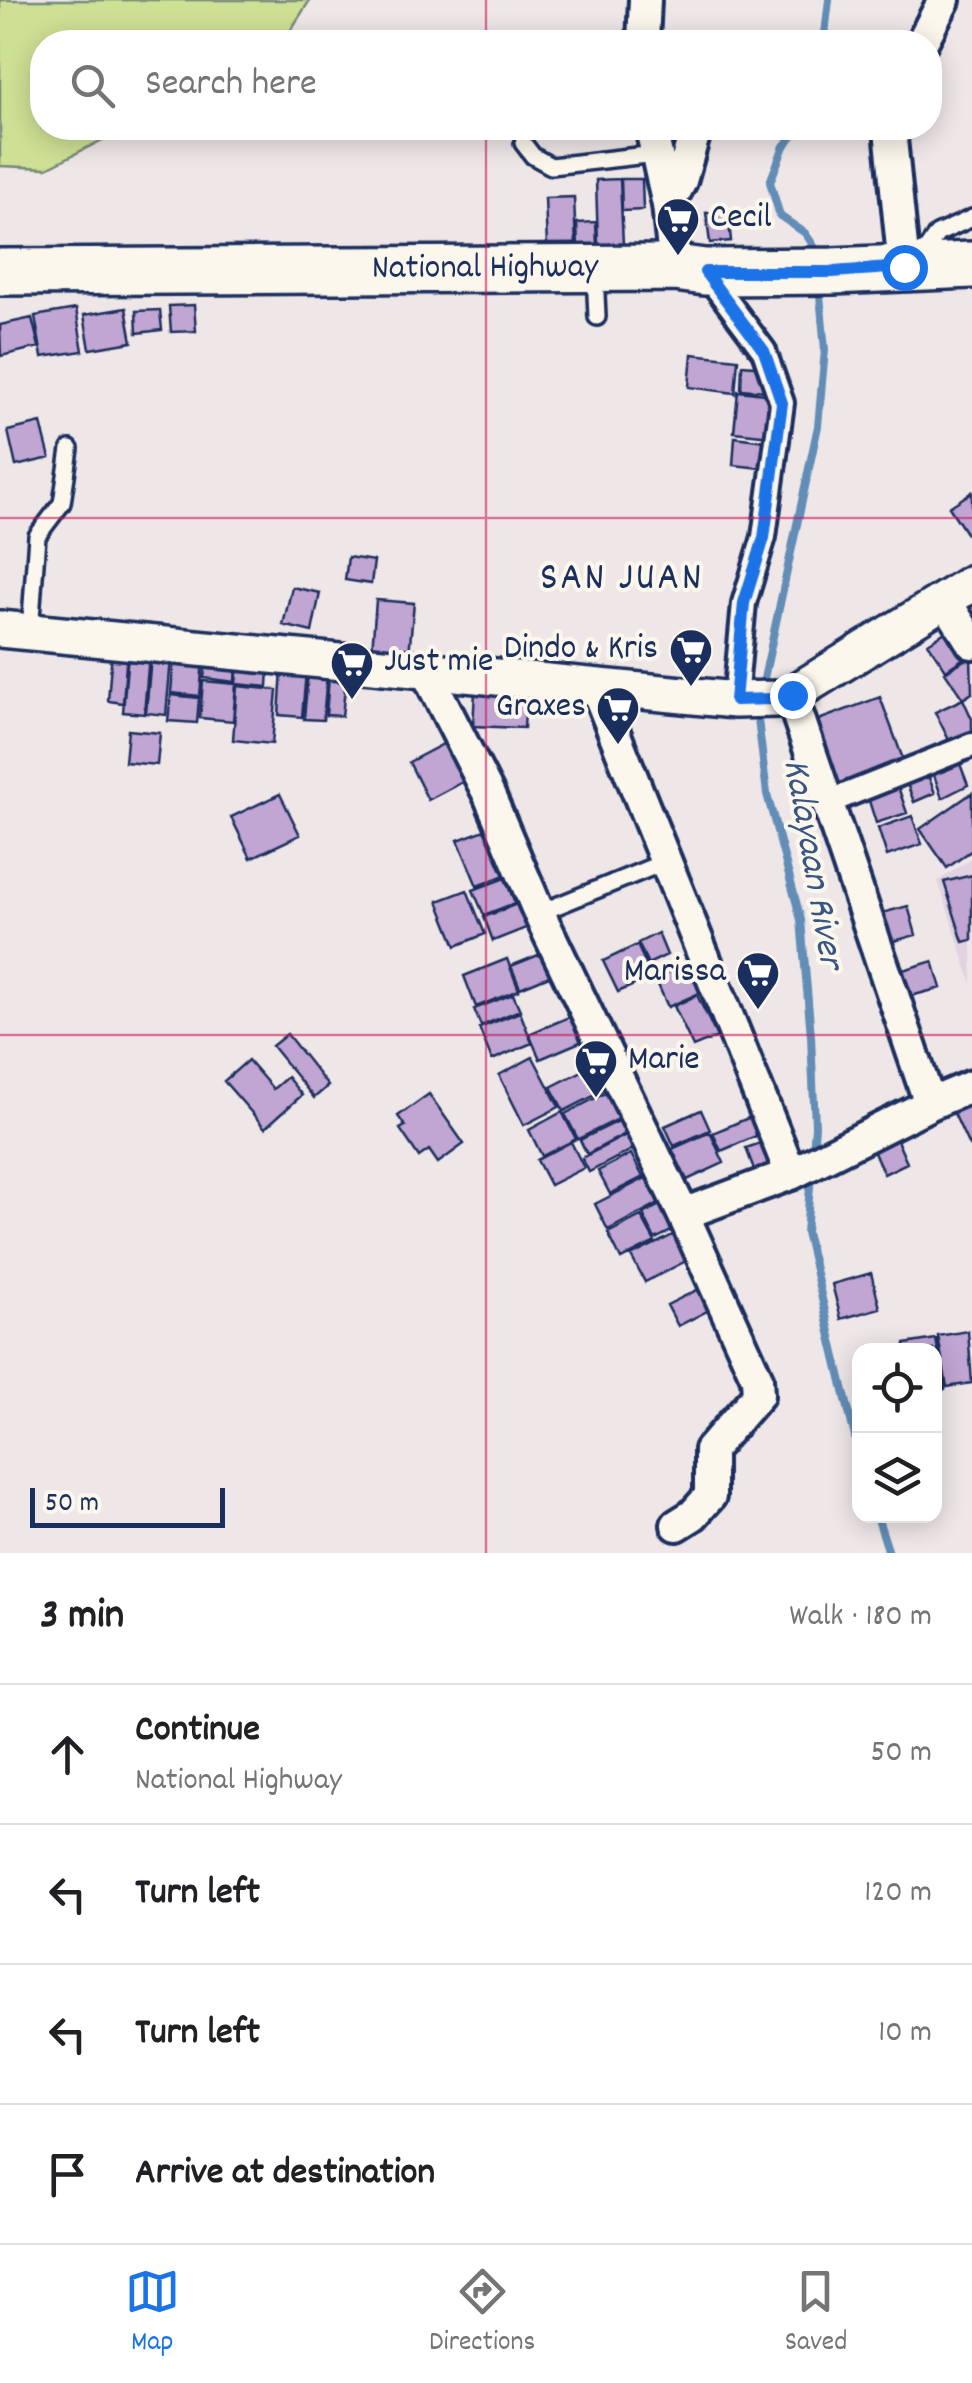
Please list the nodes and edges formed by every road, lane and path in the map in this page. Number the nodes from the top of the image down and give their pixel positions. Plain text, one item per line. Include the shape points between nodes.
1 (645, 0) edge
2 (944, 0) edge
3 (644, 30) edge
4 (928, 30) edge
5 (693, 140) edge
6 (891, 140) edge
7 (653, 141) edge
8 (524, 144) dead end
9 (668, 205) junction
10 (972, 218) edge
11 (972, 265) edge
12 (909, 267) junction
13 (690, 270) junction
14 (596, 271) junction
15 (0, 272) edge
16 (597, 317) dead end
17 (70, 449) dead end
18 (958, 592) edge
19 (15, 631) edge
20 (972, 644) edge
21 (426, 669) junction
22 (595, 685) junction
23 (784, 697) junction
24 (738, 700) junction
25 (972, 745) edge
26 (830, 802) junction
27 (667, 861) junction
28 (539, 912) junction
29 (972, 1086) edge
30 (930, 1104) junction
31 (801, 1170) junction
32 (684, 1214) junction
33 (677, 1525) dead end

1 - 3 street
2 - 4 street
5 - 9 street
6 - 12 street
7 - 8 lane via 551,166
7 - 9 street
9 - 13 street
10 - 12 lane via 936,234
11 - 12 main road, National Highway
12 - 13 main road, National Highway
13 - 14 main road, National Highway
13 - 24 street via 764,351 782,403 764,538 744,603
14 - 15 main road, National Highway
14 - 16 lane
17 - 19 lane via 62,503 38,536
18 - 20 street
18 - 23 street
19 - 21 street
21 - 22 street
21 - 28 street
22 - 24 street
22 - 27 street
23 - 24 street
23 - 26 street
25 - 26 street
26 - 30 street
27 - 28 lane
27 - 31 street
28 - 32 street
29 - 30 street
30 - 31 street
31 - 32 street
32 - 33 street via 757,1378 758,1395 710,1450 710,1496

